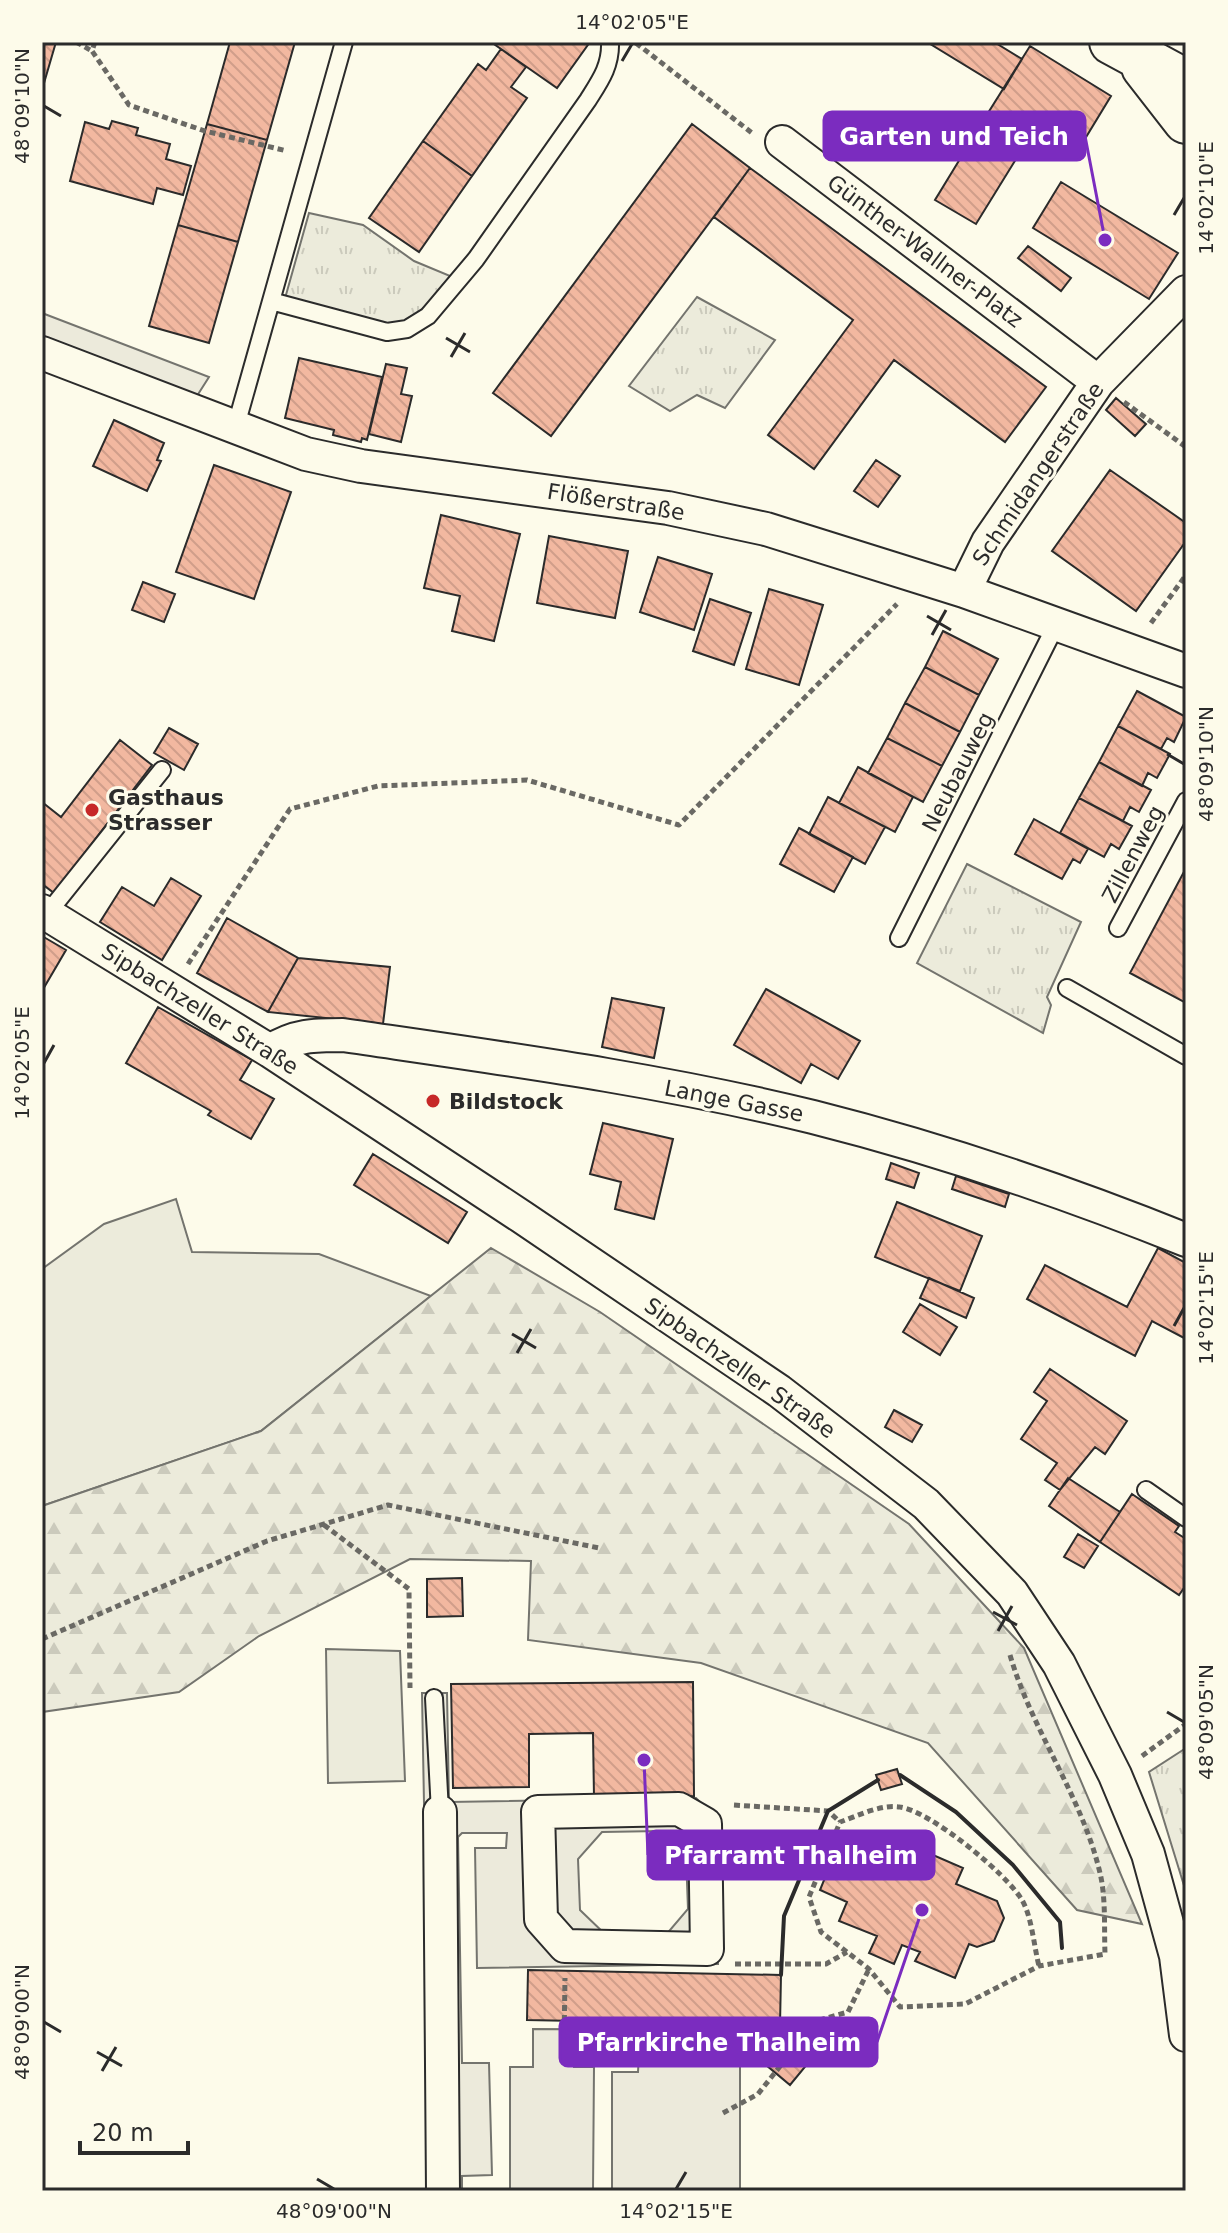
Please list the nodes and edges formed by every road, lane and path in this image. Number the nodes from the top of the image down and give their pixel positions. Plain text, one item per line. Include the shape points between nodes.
1 (76, 42) edge
2 (95, 42) edge
3 (344, 42) edge
4 (610, 42) edge
5 (635, 42) edge
6 (1125, 50) edge
7 (92, 51) junction
8 (1186, 82) edge
9 (1186, 121) edge
10 (782, 142) joint
11 (311, 157) junction
12 (1186, 292) edge
13 (271, 301) junction
14 (42, 353) edge
15 (1098, 382) junction
16 (235, 429) junction
17 (1186, 447) edge
18 (1186, 575) edge
19 (923, 578) junction
20 (964, 591) junction
21 (1056, 625) junction
22 (1137, 652) junction
23 (1186, 671) edge
24 (162, 770) dead end
25 (1186, 801) edge
26 (44, 913) edge
27 (1118, 928) dead end
28 (899, 938) dead end
29 (1067, 988) dead end
30 (170, 990) junction
31 (270, 1051) junction
32 (1186, 1056) edge
33 (1186, 1240) edge
34 (1146, 1490) dead end
35 (1186, 1518) edge
36 (323, 1524) junction
37 (599, 1548) dead end
38 (42, 1639) edge
39 (1020, 1689) dead end
40 (434, 1698) joint
41 (1186, 1724) edge
42 (1115, 1775) junction
43 (679, 1809) junction
44 (440, 1812) joint
45 (840, 1822) junction
46 (565, 1946) junction
47 (707, 1949) junction
48 (847, 1952) junction
49 (1039, 1966) junction
50 (869, 1969) junction
51 (817, 2021) junction
52 (1186, 2035) edge
53 (564, 2041) dead end
54 (723, 2047) dead end
55 (723, 2113) dead end
56 (443, 2191) edge

1 - 7 path
2 - 7 path
3 - 11 lane
4 - 13 lane via 605,73 588,100 476,259 428,316 407,329 387,332
5 - 10 path via 760,139
6 - 8 main road
6 - 9 main road
7 - 11 path via 129,105 205,131
10 - 15 street, Günther-Wallner-Platz
11 - 13 lane
12 - 15 street, Schmidangerstraße
13 - 16 lane
14 - 16 street, Flößerstraße
15 - 17 path
15 - 20 street, Schmidangerstraße via 988,542
16 - 19 street, Flößerstraße via 361,466 608,499 766,529
18 - 22 path via 1145,631
19 - 20 street, Flößerstraße
19 - 30 path via 679,825 527,780 378,786 290,809
20 - 21 street, Flößerstraße
21 - 22 street, Flößerstraße
21 - 28 lane, Neubauweg
22 - 23 street, Flößerstraße
24 - 26 lane
25 - 27 lane, Zillenweg
26 - 30 street, Sipbachzeller Straße
29 - 32 lane
30 - 31 street, Sipbachzeller Straße
31 - 33 street, Lange Gasse via 307,1034 343,1035 697,1093 927,1148
31 - 42 street, Sipbachzeller Straße via 779,1391 926,1504 1012,1593 1059,1664
34 - 35 lane
36 - 37 path via 388,1505
36 - 38 path via 267,1541
36 - 40 path via 409,1589 410,1699
39 - 49 path via 1071,1793 1100,1874 1105,1954
40 - 44 lane
41 - 42 path
42 - 52 street, Sipbachzeller Straße via 1148,1854 1176,1956
43 - 45 path via 720,1804 828,1811
43 - 46 street via 538,1812 541,1919
43 - 47 street via 705,1824
44 - 56 street
45 - 48 path via 809,1897 821,1932
45 - 49 path via 900,1807 954,1834 995,1868 1023,1901
46 - 47 street
46 - 53 path
47 - 48 path via 718,1964 826,1964
48 - 50 path
49 - 50 path via 965,2004 900,2007
50 - 51 path via 848,2012
51 - 54 path
51 - 55 path via 758,2094

